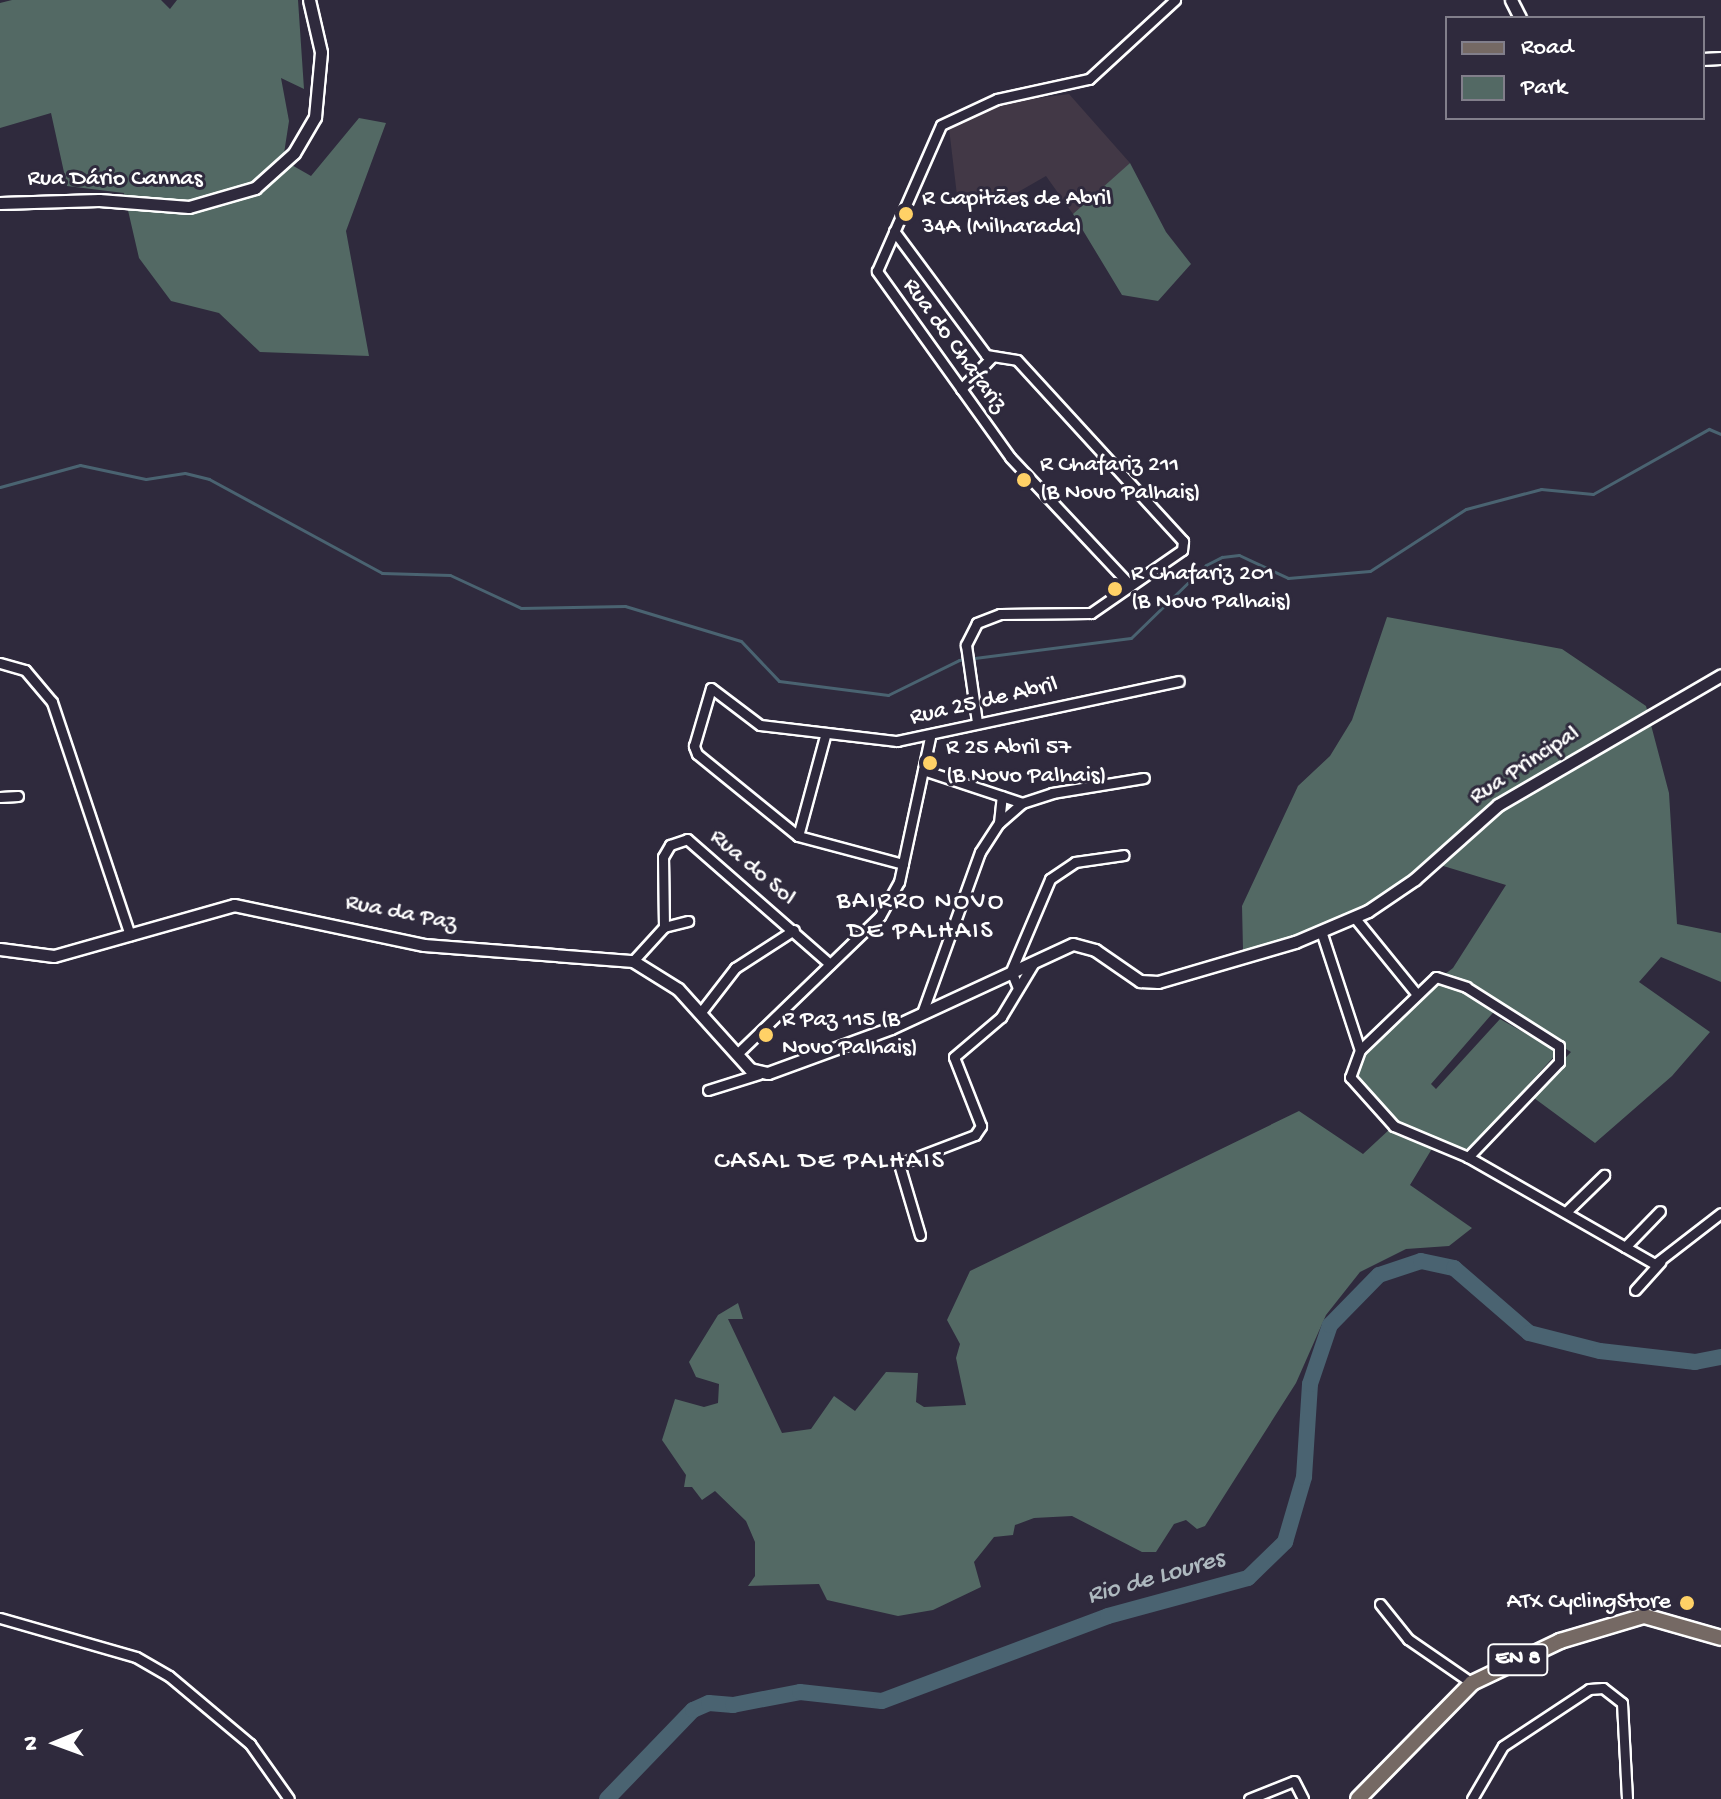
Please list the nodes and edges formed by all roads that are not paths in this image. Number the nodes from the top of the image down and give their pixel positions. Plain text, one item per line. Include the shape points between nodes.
1 (309, 0) edge
2 (1175, 0) edge
3 (0, 203) edge
4 (894, 231) junction
5 (992, 357) junction
6 (961, 389) junction
7 (1130, 585) junction
8 (0, 663) edge
9 (1721, 675) edge
10 (1179, 681) dead end
11 (977, 722) junction
12 (825, 736) junction
13 (930, 737) junction
14 (923, 770) junction
15 (1144, 778) dead end
16 (18, 796) dead end
17 (1002, 796) junction
18 (0, 797) edge
19 (1022, 803) junction
20 (999, 823) junction
21 (798, 836) junction
22 (1124, 855) dead end
23 (903, 864) junction
24 (1354, 917) junction
25 (688, 921) dead end
26 (664, 927) junction
27 (794, 930) junction
28 (1321, 931) junction
29 (130, 935) junction
30 (0, 949) edge
31 (633, 961) junction
32 (830, 964) junction
33 (1033, 964) junction
34 (1011, 971) junction
35 (1018, 988) junction
36 (1415, 992) junction
37 (701, 1012) junction
38 (922, 1013) junction
39 (1360, 1050) junction
40 (738, 1053) junction
41 (759, 1074) junction
42 (708, 1090) dead end
43 (1468, 1157) junction
44 (1604, 1175) dead end
45 (1567, 1211) junction
46 (1660, 1211) dead end
47 (1721, 1213) edge
48 (920, 1235) dead end
49 (1625, 1247) junction
50 (1660, 1262) junction
51 (1635, 1290) dead end
52 (1380, 1604) dead end
53 (0, 1618) edge
54 (1721, 1638) edge
55 (1472, 1683) junction
56 (289, 1799) edge
57 (1249, 1799) edge
58 (1303, 1799) edge
59 (1358, 1799) edge
60 (1472, 1799) edge
61 (1627, 1799) edge

1 - 3 street, Rua Dário Cannas via 321,52 315,117 294,153 255,188 189,207 99,200
2 - 4 street, Rua do Chafariz via 1089,79 997,99 941,125
4 - 5 street
4 - 6 street, Rua do Chafariz via 878,264 879,277
5 - 6 street
5 - 7 street via 1017,360 1183,541 1182,550
6 - 7 street, Rua do Chafariz via 1010,457
7 - 11 street via 1091,613 988,617 969,632 966,653
8 - 29 street via 25,670 52,702
9 - 24 street, Rua Principal via 1498,805 1415,879
10 - 11 street, Rua 25 de Abril
11 - 13 street, Rua 25 de Abril
12 - 13 street, Rua 25 de Abril via 868,742
12 - 21 street
12 - 21 street, Rua 25 de Abril via 750,721 715,687 695,751
13 - 14 street
14 - 17 street
14 - 23 street
15 - 19 street
16 - 18 street
17 - 19 street
17 - 20 street
19 - 20 street
20 - 38 street via 980,852
21 - 23 street
22 - 34 street via 1075,862 1050,879
23 - 32 street via 880,916
24 - 28 street, Rua Principal
24 - 36 street
25 - 26 street
26 - 27 street, Rua do Sol via 663,857 670,845 687,839
26 - 31 street
27 - 32 street, Rua do Sol
27 - 37 street via 735,968
28 - 33 street, Rua Principal via 1158,982 1140,981 1095,950 1073,944
28 - 39 street
29 - 30 street, Rua da Paz via 54,956
29 - 31 street, Rua da Paz via 234,905 424,945
31 - 37 street
32 - 40 street
33 - 34 street
33 - 35 street
34 - 35 street
34 - 38 street
35 - 48 street via 992,1027 954,1057 981,1126 975,1135 899,1164
36 - 39 street
36 - 43 street via 1436,977 1450,980 1562,1053
37 - 40 street
38 - 41 street via 831,1053
39 - 43 street via 1350,1077 1394,1126
40 - 41 street
41 - 42 street
43 - 45 street
44 - 45 street
45 - 49 street
46 - 49 street
47 - 50 street
49 - 50 street
50 - 51 street
52 - 55 street via 1408,1639
53 - 56 street via 136,1657 169,1676 250,1744
54 - 55 main road, EN 8 via 1655,1617 1621,1618
55 - 59 main road, EN 8
57 - 58 street via 1294,1781
60 - 61 street via 1503,1746 1589,1689 1603,1688 1622,1703

